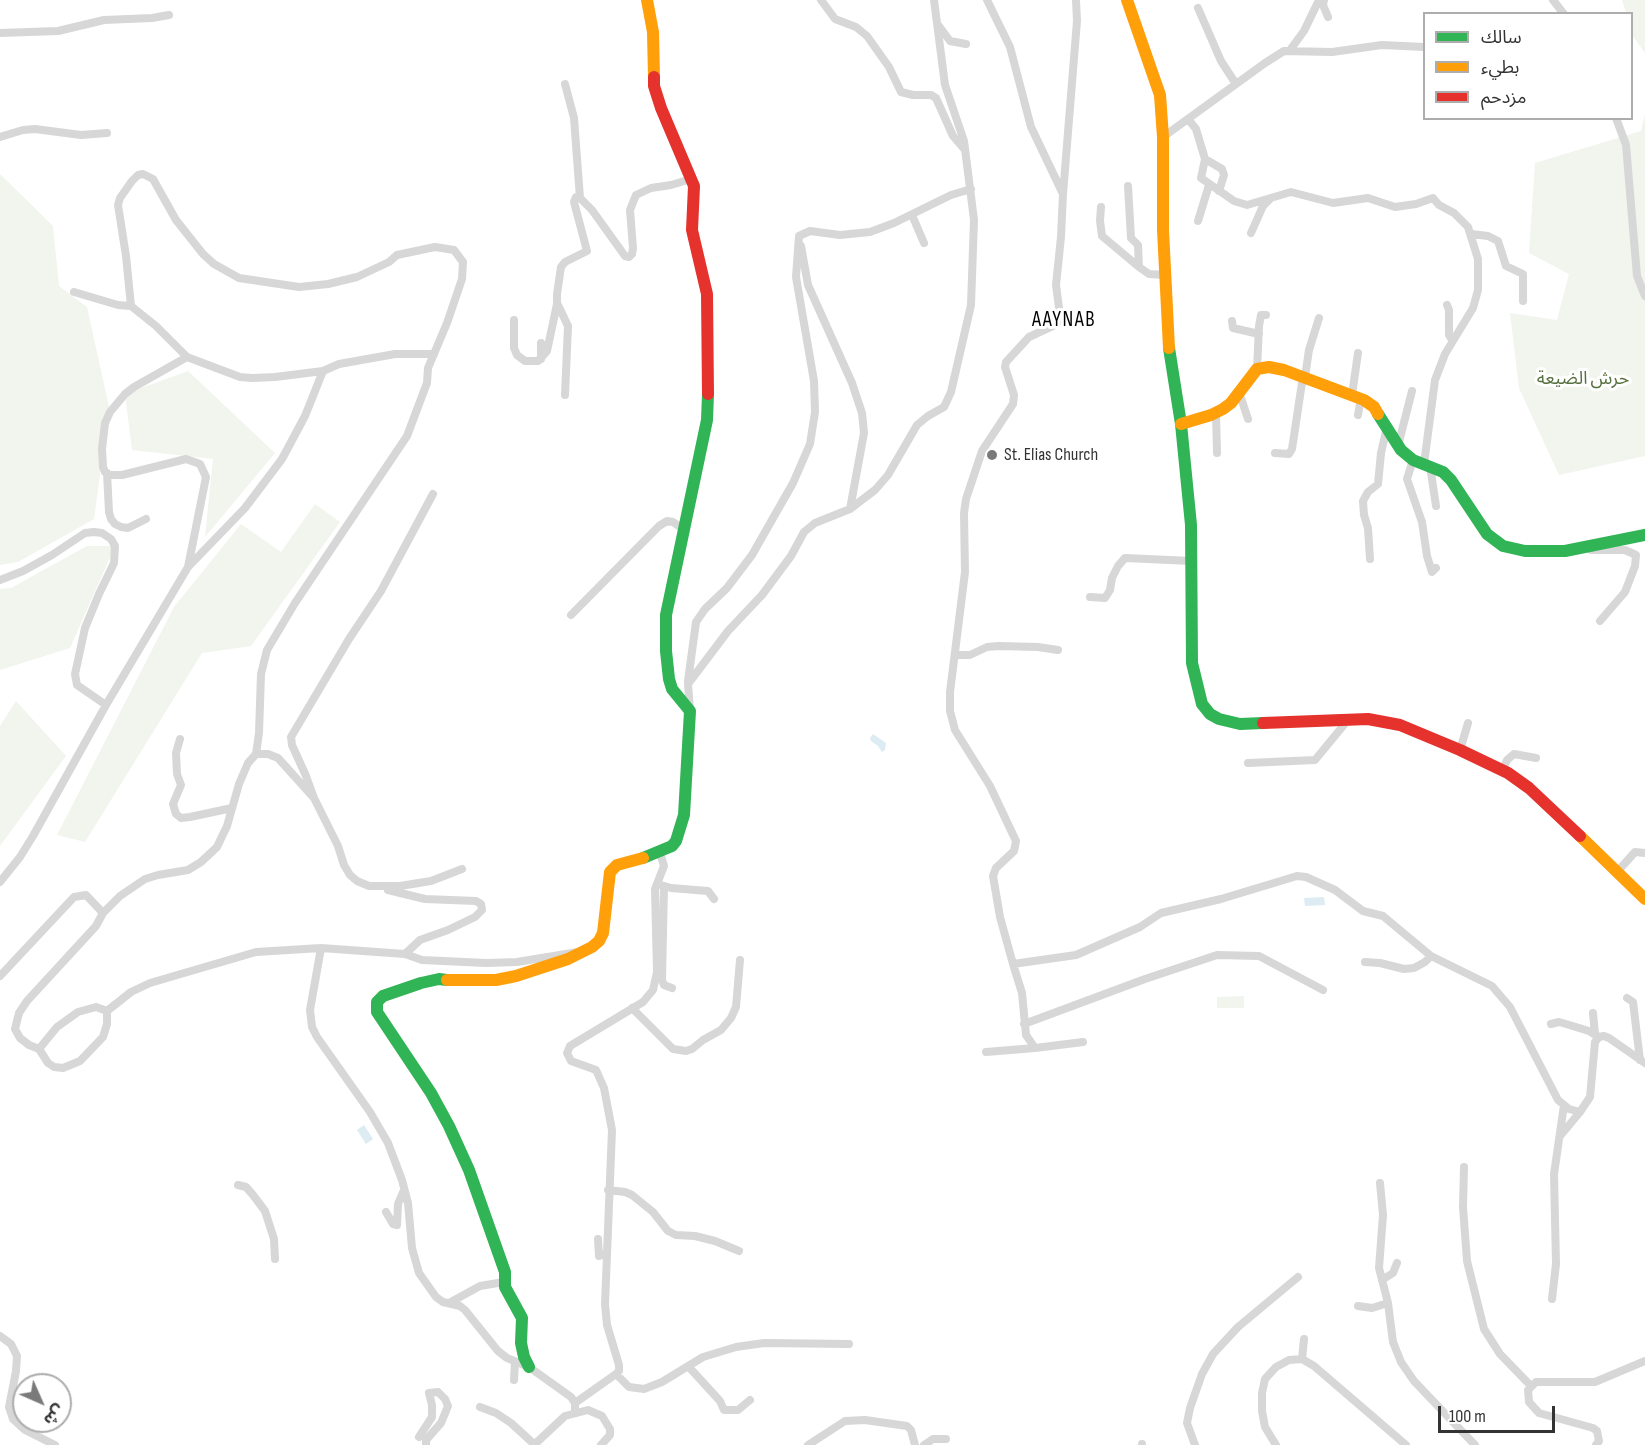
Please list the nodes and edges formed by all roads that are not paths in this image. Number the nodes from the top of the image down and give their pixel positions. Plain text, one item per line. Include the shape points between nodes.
1 (647, 0) edge
2 (821, 0) edge
3 (934, 0) edge
4 (987, 0) edge
5 (1076, 0) edge
6 (1127, 0) edge
7 (1319, 0) edge
8 (1324, 0) edge
9 (1553, 0) edge
10 (1198, 9) dead end
11 (1562, 12) edge
12 (169, 15) dead end
13 (1328, 17) dead end
14 (938, 26) junction
15 (0, 33) edge
16 (966, 44) dead end
17 (1423, 47) edge
18 (1290, 50) junction
19 (565, 84) dead end
20 (1236, 84) junction
21 (1188, 119) junction
22 (1617, 120) edge
23 (107, 133) dead end
24 (0, 137) edge
25 (1164, 137) junction
26 (966, 151) junction
27 (1205, 159) junction
28 (691, 179) junction
29 (1209, 185) junction
30 (1128, 186) dead end
31 (971, 189) junction
32 (1219, 191) junction
33 (1063, 194) junction
34 (580, 198) junction
35 (1270, 198) junction
36 (1101, 207) dead end
37 (912, 215) junction
38 (1198, 221) dead end
39 (1251, 233) dead end
40 (1471, 234) junction
41 (799, 236) junction
42 (924, 243) dead end
43 (1139, 267) junction
44 (1165, 275) junction
45 (74, 292) dead end
46 (1645, 296) edge
47 (1523, 301) dead end
48 (557, 303) junction
49 (1447, 305) dead end
50 (131, 306) junction
51 (1266, 315) dead end
52 (1320, 318) dead end
53 (514, 320) dead end
54 (1232, 321) dead end
55 (1259, 334) junction
56 (1452, 340) junction
57 (541, 343) dead end
58 (1358, 353) dead end
59 (434, 354) junction
60 (188, 357) junction
61 (541, 359) junction
62 (1257, 369) junction
63 (323, 371) junction
64 (1304, 376) junction
65 (1412, 391) dead end
66 (1239, 392) junction
67 (565, 395) dead end
68 (1357, 397) junction
69 (1216, 413) junction
70 (1358, 415) dead end
71 (1248, 419) dead end
72 (1181, 424) junction
73 (1387, 427) junction
74 (1398, 446) junction
75 (1217, 453) dead end
76 (1275, 453) dead end
77 (1422, 463) junction
78 (108, 473) junction
79 (433, 494) dead end
80 (1436, 506) dead end
81 (850, 509) junction
82 (146, 519) dead end
83 (683, 529) junction
84 (1645, 535) edge
85 (1576, 550) junction
86 (1370, 559) dead end
87 (1192, 561) junction
88 (188, 567) junction
89 (1436, 568) dead end
90 (0, 580) edge
91 (1090, 597) dead end
92 (571, 615) dead end
93 (1600, 621) dead end
94 (1058, 650) dead end
95 (955, 655) junction
96 (688, 684) junction
97 (106, 705) junction
98 (690, 711) junction
99 (1348, 720) junction
100 (1468, 723) dead end
101 (180, 739) dead end
102 (1460, 750) junction
103 (256, 754) junction
104 (1536, 758) dead end
105 (1248, 763) dead end
106 (1503, 770) junction
107 (314, 798) junction
108 (232, 808) junction
109 (660, 853) junction
110 (1645, 853) edge
111 (462, 869) dead end
112 (1618, 871) junction
113 (0, 882) edge
114 (661, 883) junction
115 (369, 885) junction
116 (714, 899) dead end
117 (1645, 899) edge
118 (103, 913) junction
119 (321, 948) junction
120 (580, 952) junction
121 (405, 954) junction
122 (1431, 956) junction
123 (740, 960) dead end
124 (1365, 962) dead end
125 (1013, 964) junction
126 (0, 976) edge
127 (672, 988) dead end
128 (1323, 990) dead end
129 (1627, 998) dead end
130 (632, 1008) junction
131 (107, 1011) junction
132 (1593, 1013) dead end
133 (1024, 1024) junction
134 (1551, 1024) dead end
135 (1597, 1036) junction
136 (1083, 1042) dead end
137 (1035, 1048) junction
138 (39, 1049) junction
139 (986, 1052) dead end
140 (1643, 1062) edge
141 (1564, 1106) junction
142 (1580, 1112) junction
143 (1560, 1137) junction
144 (1464, 1167) dead end
145 (1380, 1183) dead end
146 (238, 1185) dead end
147 (404, 1189) junction
148 (608, 1190) junction
149 (386, 1212) dead end
150 (598, 1239) dead end
151 (739, 1251) dead end
152 (605, 1254) junction
153 (275, 1259) dead end
154 (1397, 1263) dead end
155 (1299, 1277) dead end
156 (1382, 1280) junction
157 (504, 1282) junction
158 (1552, 1299) dead end
159 (449, 1303) junction
160 (1388, 1303) junction
161 (1358, 1306) dead end
162 (0, 1336) edge
163 (1304, 1339) dead end
164 (849, 1344) dead end
165 (1302, 1359) junction
166 (1645, 1361) edge
167 (515, 1362) junction
168 (688, 1366) junction
169 (529, 1367) junction
170 (616, 1374) junction
171 (514, 1380) dead end
172 (1530, 1385) junction
173 (750, 1400) dead end
174 (575, 1403) junction
175 (480, 1407) dead end
176 (574, 1413) junction
177 (419, 1437) dead end
178 (946, 1439) dead end
179 (55, 1445) edge
180 (426, 1445) edge
181 (535, 1445) edge
182 (602, 1445) edge
183 (808, 1445) edge
184 (915, 1445) edge
185 (924, 1445) edge
186 (1195, 1445) edge
187 (1276, 1445) edge
188 (1406, 1445) edge
189 (1475, 1445) edge
190 (1596, 1445) edge

1 - 28 street via 656,93
2 - 26 street via 835,19 867,36 901,92 936,98 953,136
3 - 14 street
4 - 33 street via 1010,47 1030,127
5 - 33 street
6 - 25 street via 1158,85
7 - 18 street
8 - 13 street
9 - 11 street
10 - 20 street
12 - 15 street via 104,20 58,31
14 - 16 street via 951,41
14 - 26 street via 945,85
17 - 18 street via 1373,45 1314,53
18 - 20 street via 1276,55
19 - 34 street via 574,118
20 - 21 street
21 - 25 street
21 - 27 street via 1196,129
22 - 46 street via 1626,145 1636,276
23 - 24 street via 81,135 35,129
25 - 44 street
26 - 31 street
27 - 29 street via 1201,178
27 - 32 street via 1222,169
28 - 34 street via 636,195 630,210 633,248 629,257
28 - 83 street via 695,191 692,230 707,294 708,385 707,420
29 - 32 street
29 - 38 street
30 - 43 street via 1131,238 1138,245
31 - 37 street
31 - 81 street via 972,297 949,400 945,407 917,425 888,475
32 - 35 street via 1247,205
33 - 95 street via 1057,324 1029,337 1006,362 1013,404 982,451 966,499 966,566
34 - 48 street via 576,197 574,202 587,251 561,267
35 - 39 street
35 - 40 street via 1291,192 1333,204 1368,198 1401,207 1433,198 1461,219
36 - 43 street via 1102,236
37 - 41 street via 862,233 810,231
37 - 42 street
40 - 47 street via 1498,241 1506,266 1522,274
40 - 56 street via 1478,259 1478,290 1473,308
41 - 81 street via 808,285 862,412 864,433
41 - 96 street via 796,277 814,381 810,444 752,555 696,622
43 - 44 street via 1149,274
44 - 72 street via 1168,340
45 - 50 street
48 - 61 street via 547,351
48 - 67 street via 568,326
49 - 56 street
50 - 59 street via 118,205 132,181 143,174 153,179 176,220 202,254 239,278 314,286 357,278 397,255 435,247 454,250 463,262 463,272
50 - 60 street
51 - 55 street via 1262,315
52 - 64 street
53 - 61 street via 517,355 528,362
54 - 55 street via 1233,328
55 - 62 street
56 - 77 street via 1435,380
57 - 61 street
58 - 68 street
59 - 63 street via 395,354 339,364
59 - 103 street via 407,436 267,650 261,674
60 - 63 street via 230,374 252,378
60 - 78 street via 124,394 110,412 102,448 103,467
62 - 64 street via 1269,367
62 - 66 street
63 - 88 street via 305,416 276,470 238,517
64 - 68 street
64 - 76 street via 1292,449 1289,454
65 - 74 street
66 - 69 street
66 - 71 street
68 - 70 street
68 - 73 street via 1374,407
69 - 72 street
69 - 75 street
72 - 87 street
73 - 74 street
73 - 86 street via 1378,484 1363,501
74 - 77 street
77 - 80 street
77 - 85 street via 1451,480 1486,534 1503,546 1525,551
77 - 89 street via 1407,479 1422,522 1432,572
78 - 82 street via 109,512 115,524 128,528
78 - 88 street via 122,474 186,459 200,464 206,477
79 - 107 street via 381,591 291,737
81 - 96 street via 815,523 804,532 762,595 728,631
83 - 92 street via 667,521 659,526
83 - 98 street via 667,607 666,651 672,689
84 - 85 street
85 - 93 street via 1625,550 1636,555 1625,592
87 - 91 street via 1125,558 1105,598
87 - 99 street via 1192,663 1202,704 1210,714 1240,724
88 - 97 street
90 - 97 street via 52,555 85,533 102,533 111,539 115,546 114,563 85,628 75,674 76,685
94 - 95 street via 999,646 970,655
95 - 125 street via 950,703 956,730 990,786 1016,841 1014,851 993,876
96 - 98 street
97 - 113 street via 33,836
98 - 109 street via 684,815 676,840
99 - 102 street via 1400,725
99 - 105 street via 1315,760
100 - 102 street
101 - 108 street via 176,753 181,785 173,804 176,814 190,818
102 - 106 street
103 - 107 street via 278,758
103 - 108 street via 248,763
104 - 106 street via 1514,754
106 - 112 street via 1529,788
107 - 115 street via 350,875
108 - 118 street via 217,847 201,862 188,870 145,879
109 - 114 street via 664,866
109 - 120 street via 617,866 610,872 603,933 592,948
110 - 112 street via 1635,852
111 - 115 street via 416,884
112 - 117 street
114 - 116 street via 708,891
114 - 127 street via 662,980
114 - 130 street via 655,889 656,984 649,996
115 - 121 street via 425,899 481,904 482,910 475,917 420,940
118 - 126 street via 86,895 74,897
118 - 138 street via 96,926 19,1013 15,1029 20,1038
119 - 121 street
119 - 131 street via 256,952 162,979 131,992
119 - 147 street via 310,1010 312,1028 380,1129
120 - 121 street via 486,963 422,960
120 - 157 street via 516,976 421,983 383,996 377,1002 383,1023 420,1075 452,1132 505,1272
122 - 124 street via 1414,968 1404,969
122 - 125 street via 1383,916 1363,911 1335,890 1297,876 1161,913 1140,927 1076,955
122 - 141 street via 1497,991 1510,1007
123 - 130 street via 736,1007 731,1018 721,1030 692,1049 673,1049
125 - 133 street via 1022,993
128 - 133 street via 1259,956 1217,955
129 - 140 street via 1633,1002
130 - 148 street via 570,1046 567,1053 571,1061 596,1070 604,1088 612,1130
131 - 138 street via 96,1006 78,1012 57,1027
131 - 138 street via 103,1037 80,1061 54,1067
132 - 135 street
133 - 137 street
134 - 135 street via 1559,1022
135 - 140 street via 1609,1038
135 - 142 street via 1590,1097
136 - 137 street
137 - 139 street
141 - 142 street
141 - 143 street
142 - 143 street
143 - 158 street via 1554,1174 1556,1264
144 - 172 street via 1467,1261 1484,1329 1500,1354
145 - 156 street
146 - 153 street via 246,1188 265,1211 274,1239
147 - 149 street via 398,1204 397,1225
147 - 159 street via 419,1273 436,1297
148 - 151 street via 632,1195 676,1235 715,1241
148 - 152 street
150 - 152 street via 598,1256
152 - 170 street via 604,1305 619,1365
154 - 156 street via 1393,1273
155 - 186 street via 1238,1327 1213,1354 1188,1415
156 - 160 street
157 - 159 street via 480,1286
157 - 169 street via 522,1318 521,1343
159 - 167 street via 465,1310 490,1343
160 - 161 street via 1372,1308
160 - 189 street via 1393,1342 1401,1362
162 - 179 street via 11,1344 17,1356 9,1407 13,1419 25,1430
163 - 165 street
164 - 168 street via 752,1344 718,1351
165 - 187 street via 1276,1367 1265,1379 1262,1411 1265,1427
165 - 188 street
166 - 172 street via 1595,1382
167 - 169 street
167 - 171 street
168 - 170 street via 644,1389 629,1387
168 - 173 street via 724,1410 738,1410
169 - 174 street
170 - 174 street
172 - 190 street via 1527,1396 1534,1408 1546,1416 1593,1428 1599,1436
174 - 176 street
175 - 181 street via 511,1423
176 - 181 street via 559,1421
176 - 182 street via 596,1412 608,1422 610,1435
177 - 180 street via 432,1417 429,1393 438,1392 448,1406
178 - 185 street via 933,1439
183 - 184 street via 845,1421 865,1420 907,1426

